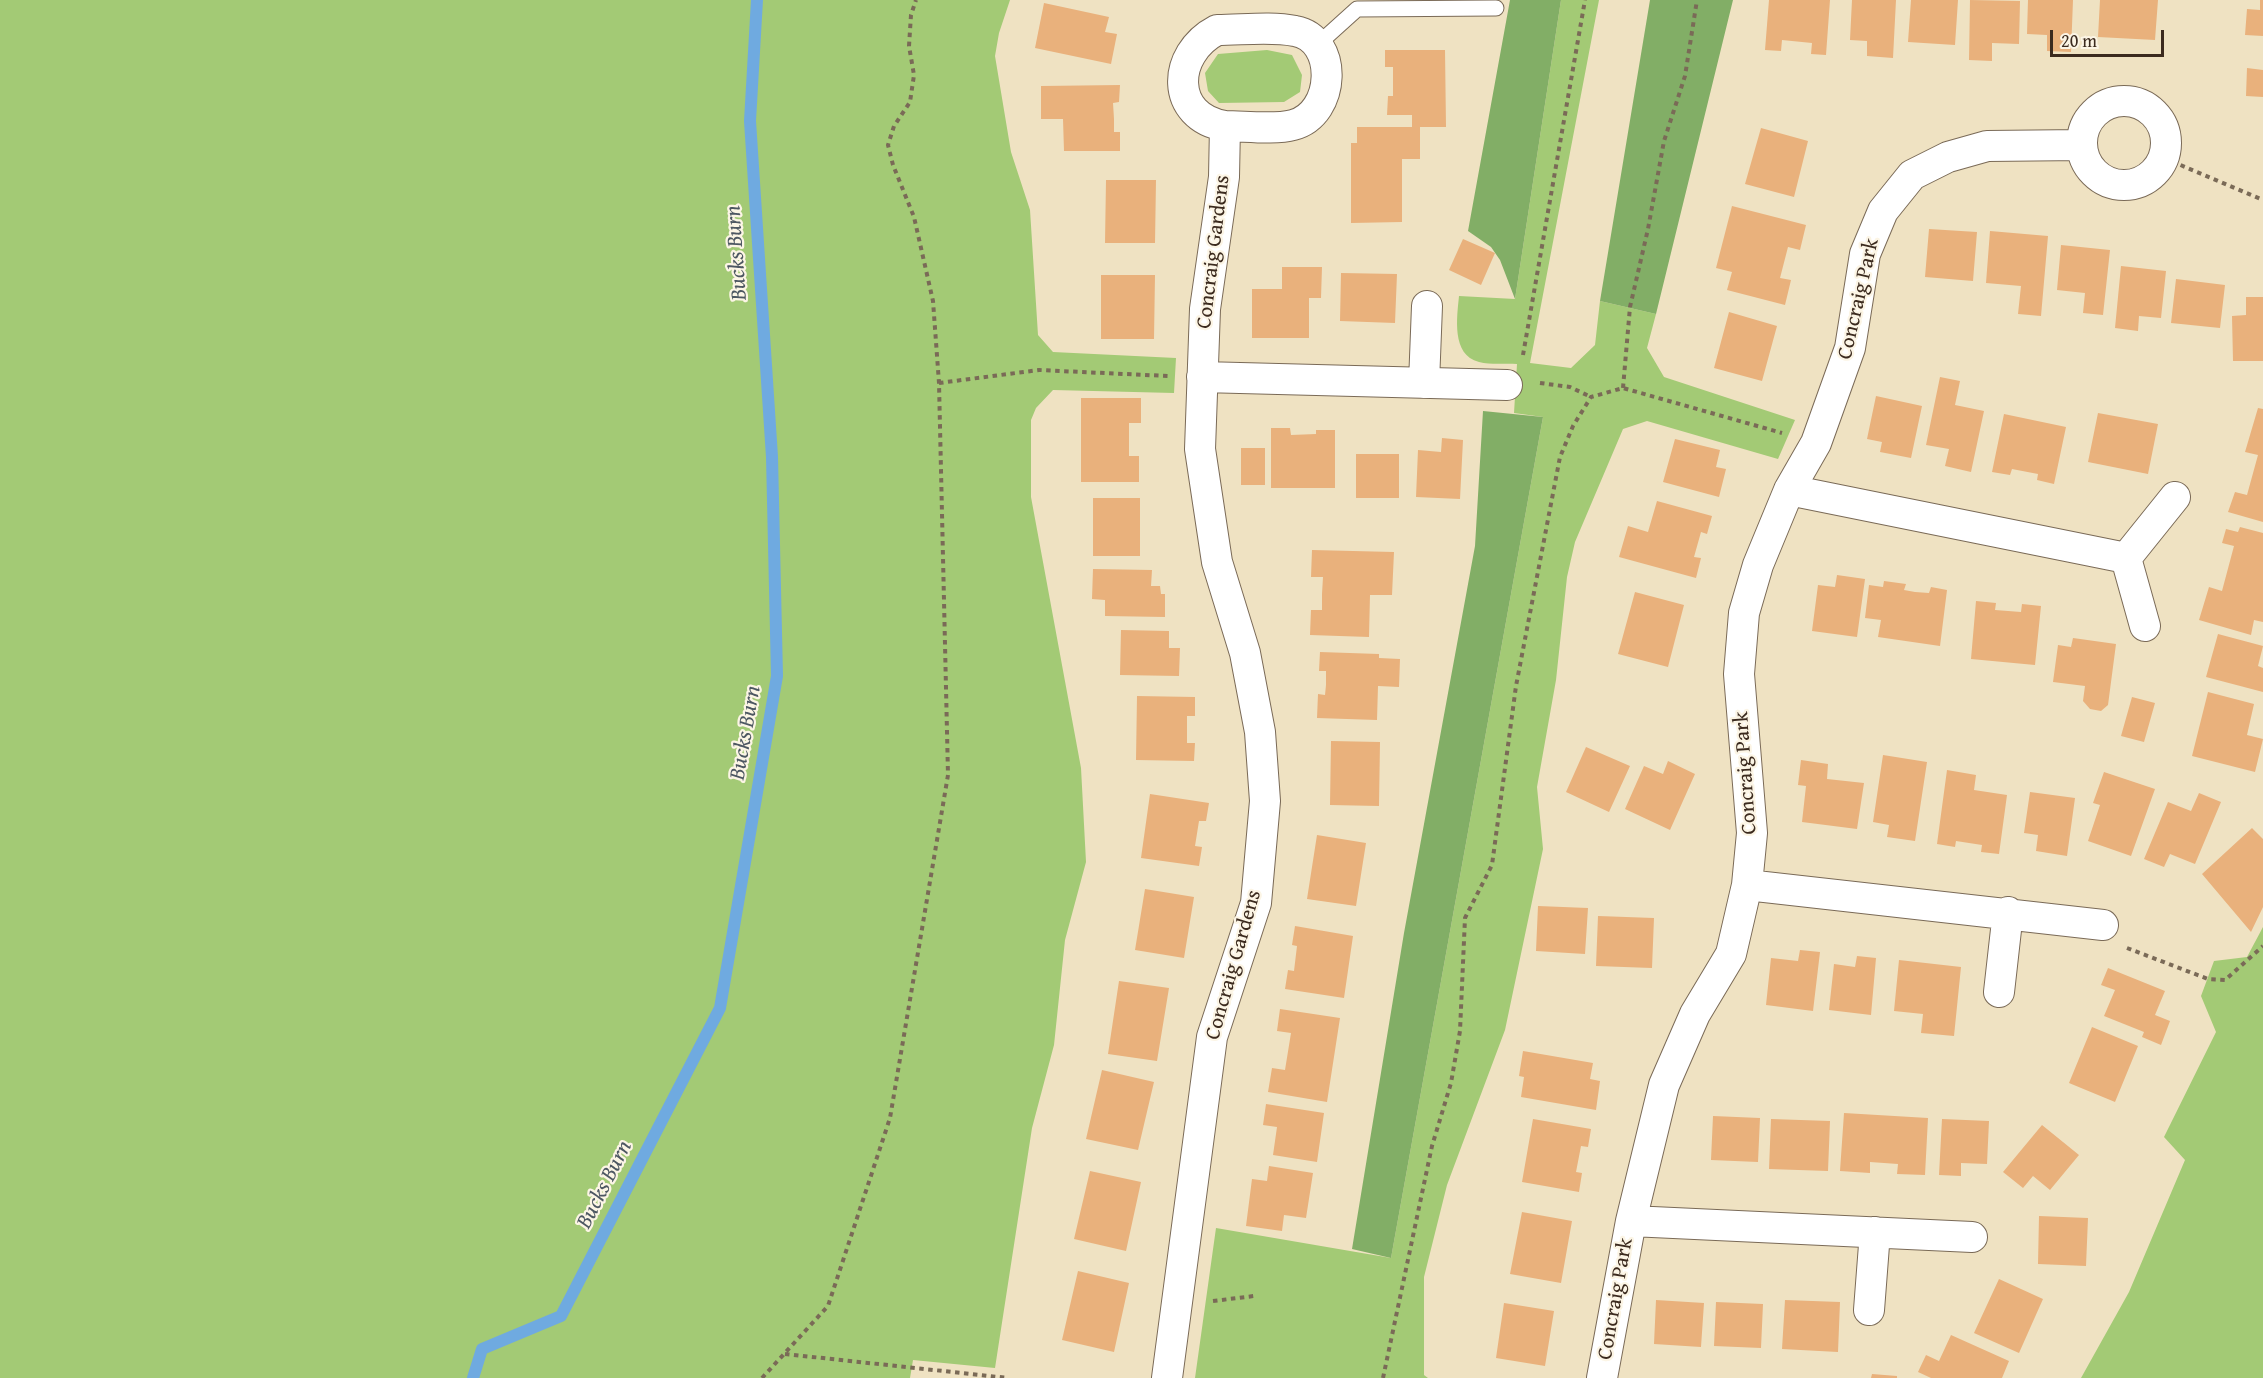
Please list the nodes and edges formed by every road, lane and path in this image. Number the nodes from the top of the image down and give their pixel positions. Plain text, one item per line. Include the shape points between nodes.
1 (916, 0) edge
2 (1585, 0) edge
3 (1697, 0) edge
4 (1496, 8) dead end
5 (1316, 46) junction
6 (1225, 126) junction
7 (2082, 145) junction
8 (2164, 158) junction
9 (2263, 200) edge
10 (1427, 306) dead end
11 (1202, 377) junction
12 (1513, 382) junction
13 (939, 383) junction
14 (1424, 383) junction
15 (1623, 388) junction
16 (1591, 397) junction
17 (1816, 443) junction
18 (1790, 490) junction
19 (2175, 497) dead end
20 (2126, 558) junction
21 (2145, 627) dead end
22 (1747, 885) junction
23 (2008, 912) junction
24 (2103, 925) joint
25 (2263, 946) edge
26 (1999, 992) dead end
27 (1631, 1221) junction
28 (1875, 1232) junction
29 (1972, 1237) dead end
30 (1869, 1310) dead end
31 (785, 1354) junction
32 (762, 1378) edge
33 (1008, 1378) edge
34 (1167, 1378) edge
35 (1383, 1378) edge
36 (1602, 1378) edge

1 - 13 path via 911,15 914,75 910,102 894,126 888,145 914,217 933,301
2 - 12 path
3 - 15 path via 1685,76 1664,141 1630,307
4 - 5 lane via 1357,9
5 - 6 street via 1328,70 1327,88 1309,117 1293,125
5 - 6 street via 1297,31 1217,30 1202,38 1187,59 1183,85 1188,101 1199,115
6 - 11 street, Concraig Gardens via 1224,177 1205,309
7 - 8 street via 2091,169 2100,178 2118,185 2137,184 2148,178
7 - 8 street via 2093,114 2112,103 2134,102 2154,113 2161,122 2166,140
7 - 17 street, Concraig Park via 1987,146 1912,175 1883,211 1865,254 1850,348
8 - 9 path
10 - 14 street
11 - 13 path via 1039,370
11 - 14 street
11 - 34 street, Concraig Gardens via 1202,461 1217,562 1245,653 1258,720 1265,801 1256,903 1212,1037
12 - 14 street
12 - 16 path via 1570,387
13 - 31 path via 948,775 890,1118 828,1306
15 - 16 path
15 - 17 path
16 - 35 path via 1560,457 1516,686 1492,865 1465,918 1460,1031 1451,1083 1432,1146
17 - 18 street, Concraig Park
18 - 20 street
18 - 22 street, Concraig Park via 1758,565 1744,613 1739,674 1752,833
19 - 20 street
20 - 21 street
22 - 23 street
22 - 27 street, Concraig Park via 1731,954 1695,1014 1665,1084
23 - 24 street
23 - 26 street
24 - 25 path via 2121,946 2208,979 2225,980
27 - 28 street, Concraig Park
27 - 36 street, Concraig Park
28 - 29 street, Concraig Park
28 - 30 street
31 - 32 path
31 - 33 path

